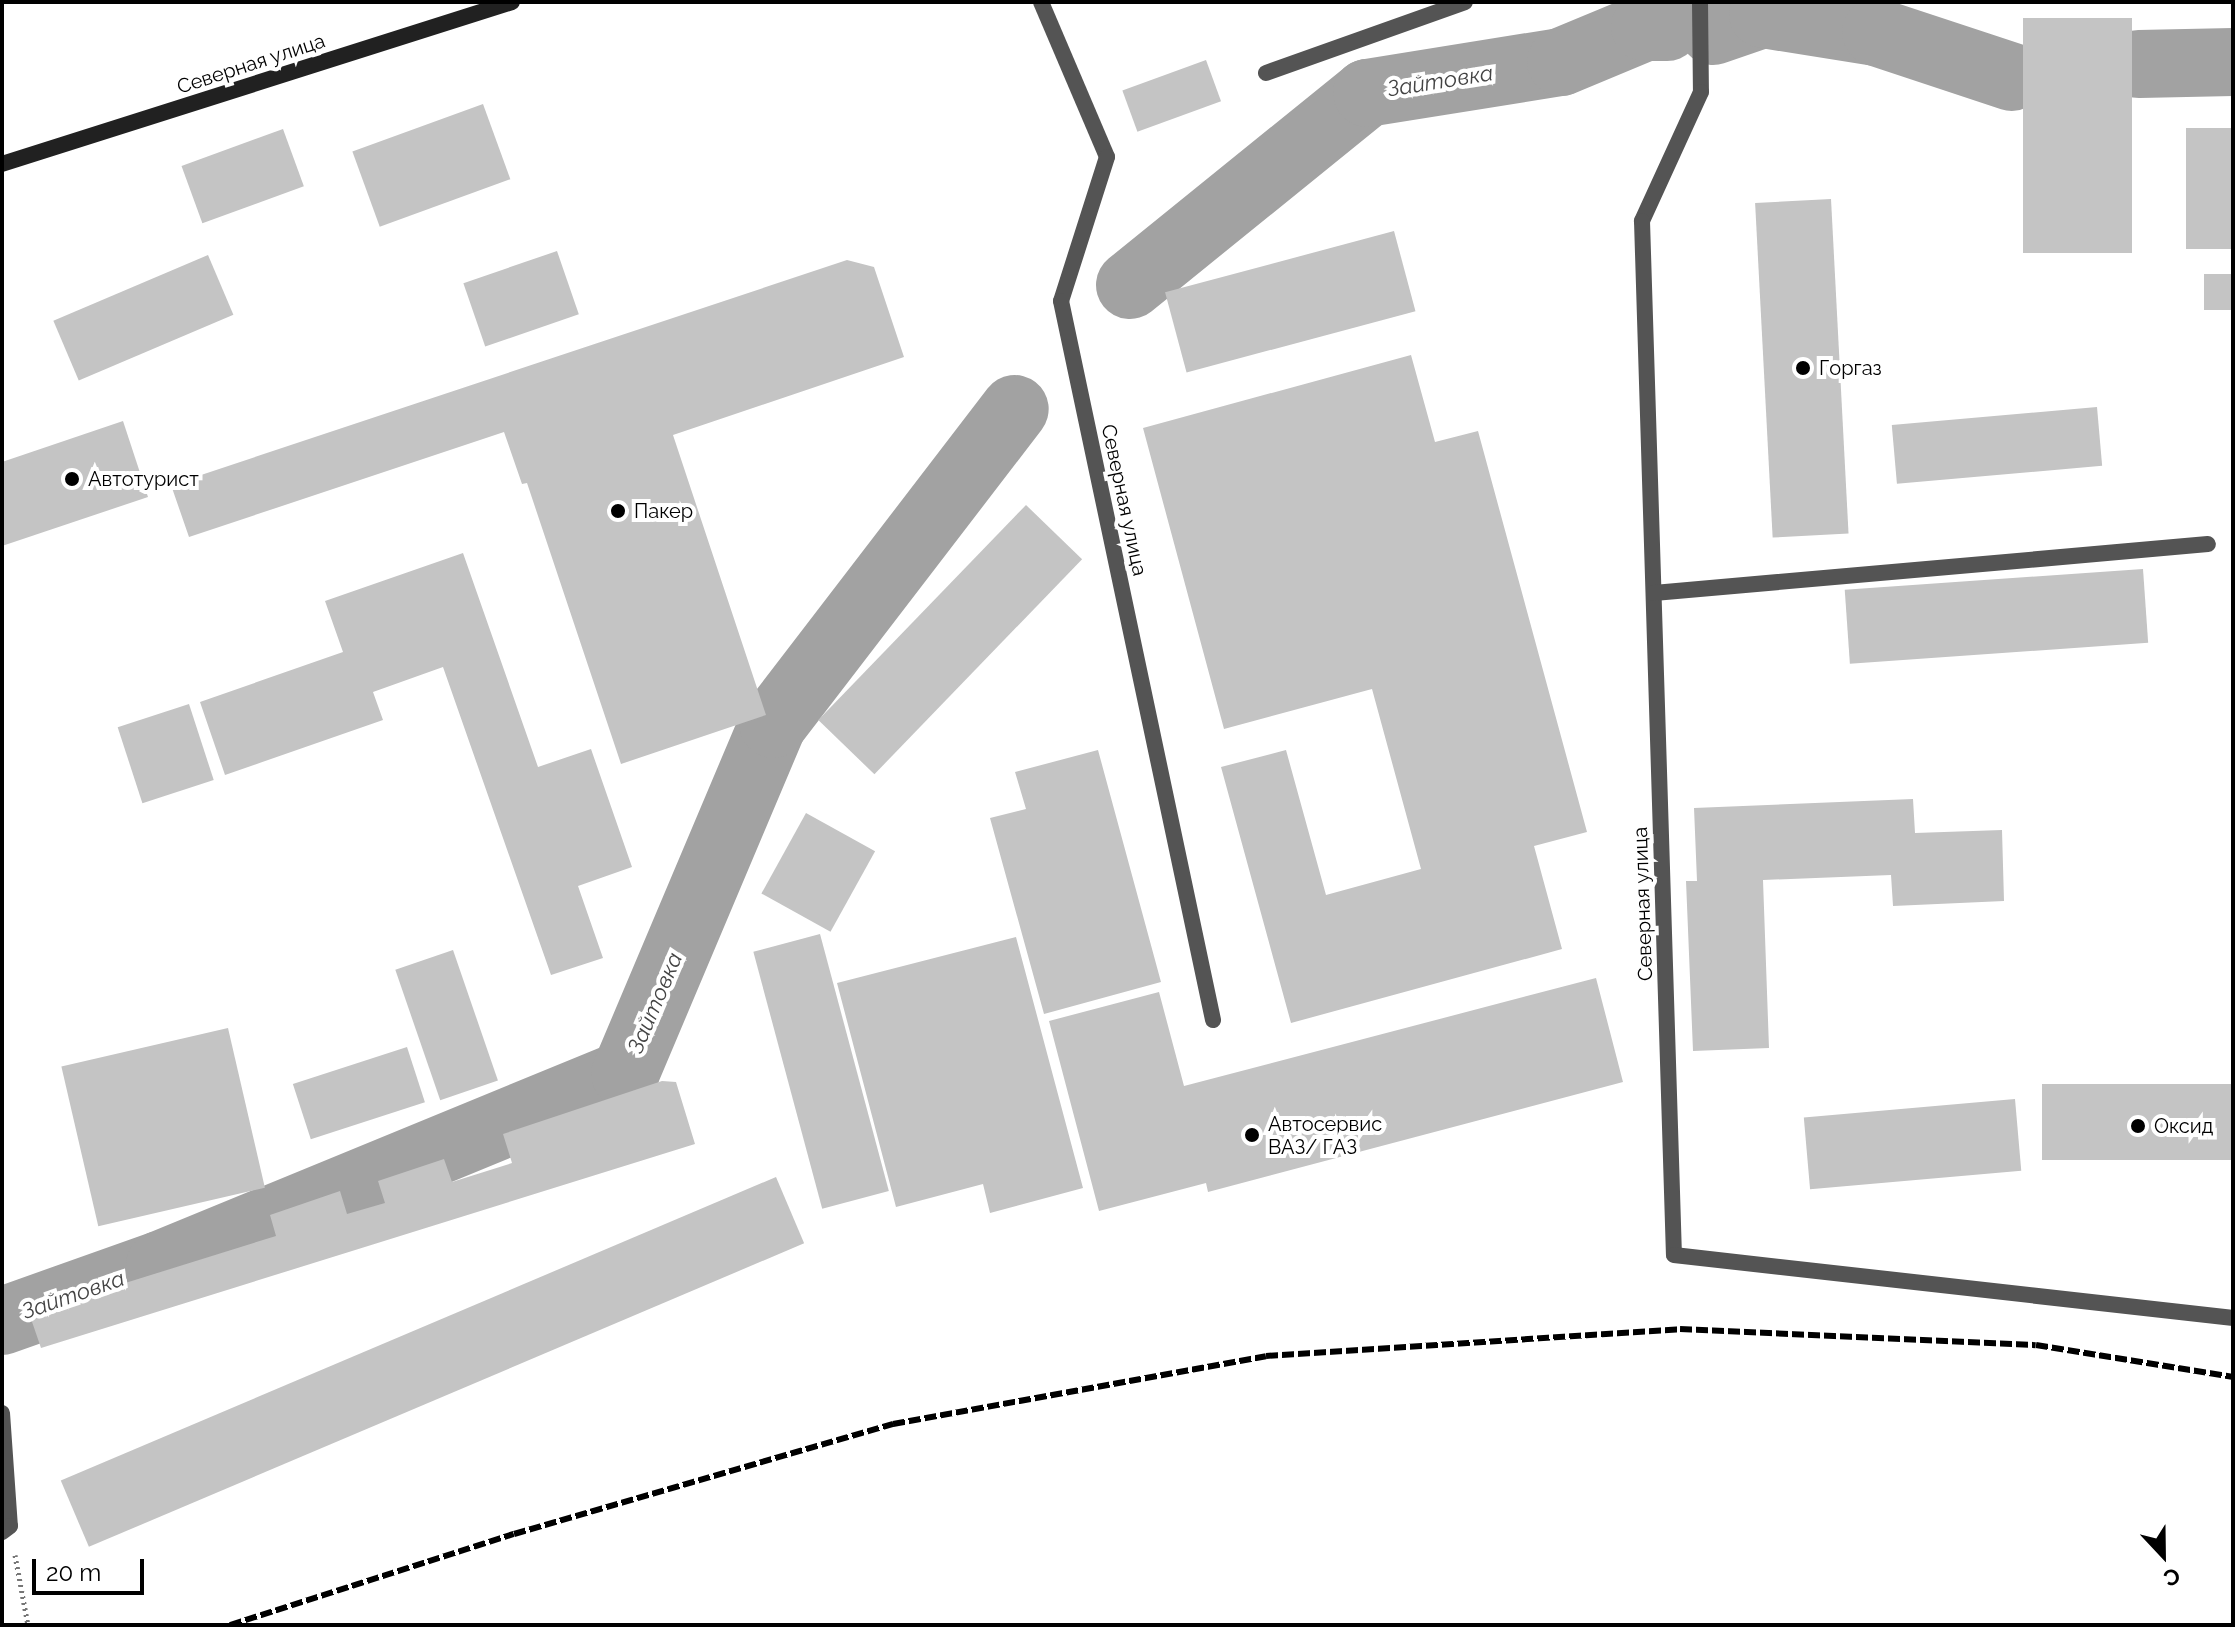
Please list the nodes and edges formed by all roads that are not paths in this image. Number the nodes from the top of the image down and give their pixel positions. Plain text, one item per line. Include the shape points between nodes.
1 (512, 2) edge
2 (1041, 2) edge
3 (1465, 2) edge
4 (1700, 2) edge
5 (1266, 73) dead end
6 (2, 164) edge
7 (2208, 544) dead end
8 (1654, 593) junction
9 (1213, 1020) dead end
10 (2233, 1318) edge
11 (2, 1413) edge
12 (6, 1529) edge

1 - 6 main road, Северная улица
2 - 9 street, Северная улица via 1107,157 1061,301
3 - 5 street
4 - 8 street, Северная улица via 1701,92 1642,221
7 - 8 street
8 - 10 street, Северная улица via 1674,1255
11 - 12 street

